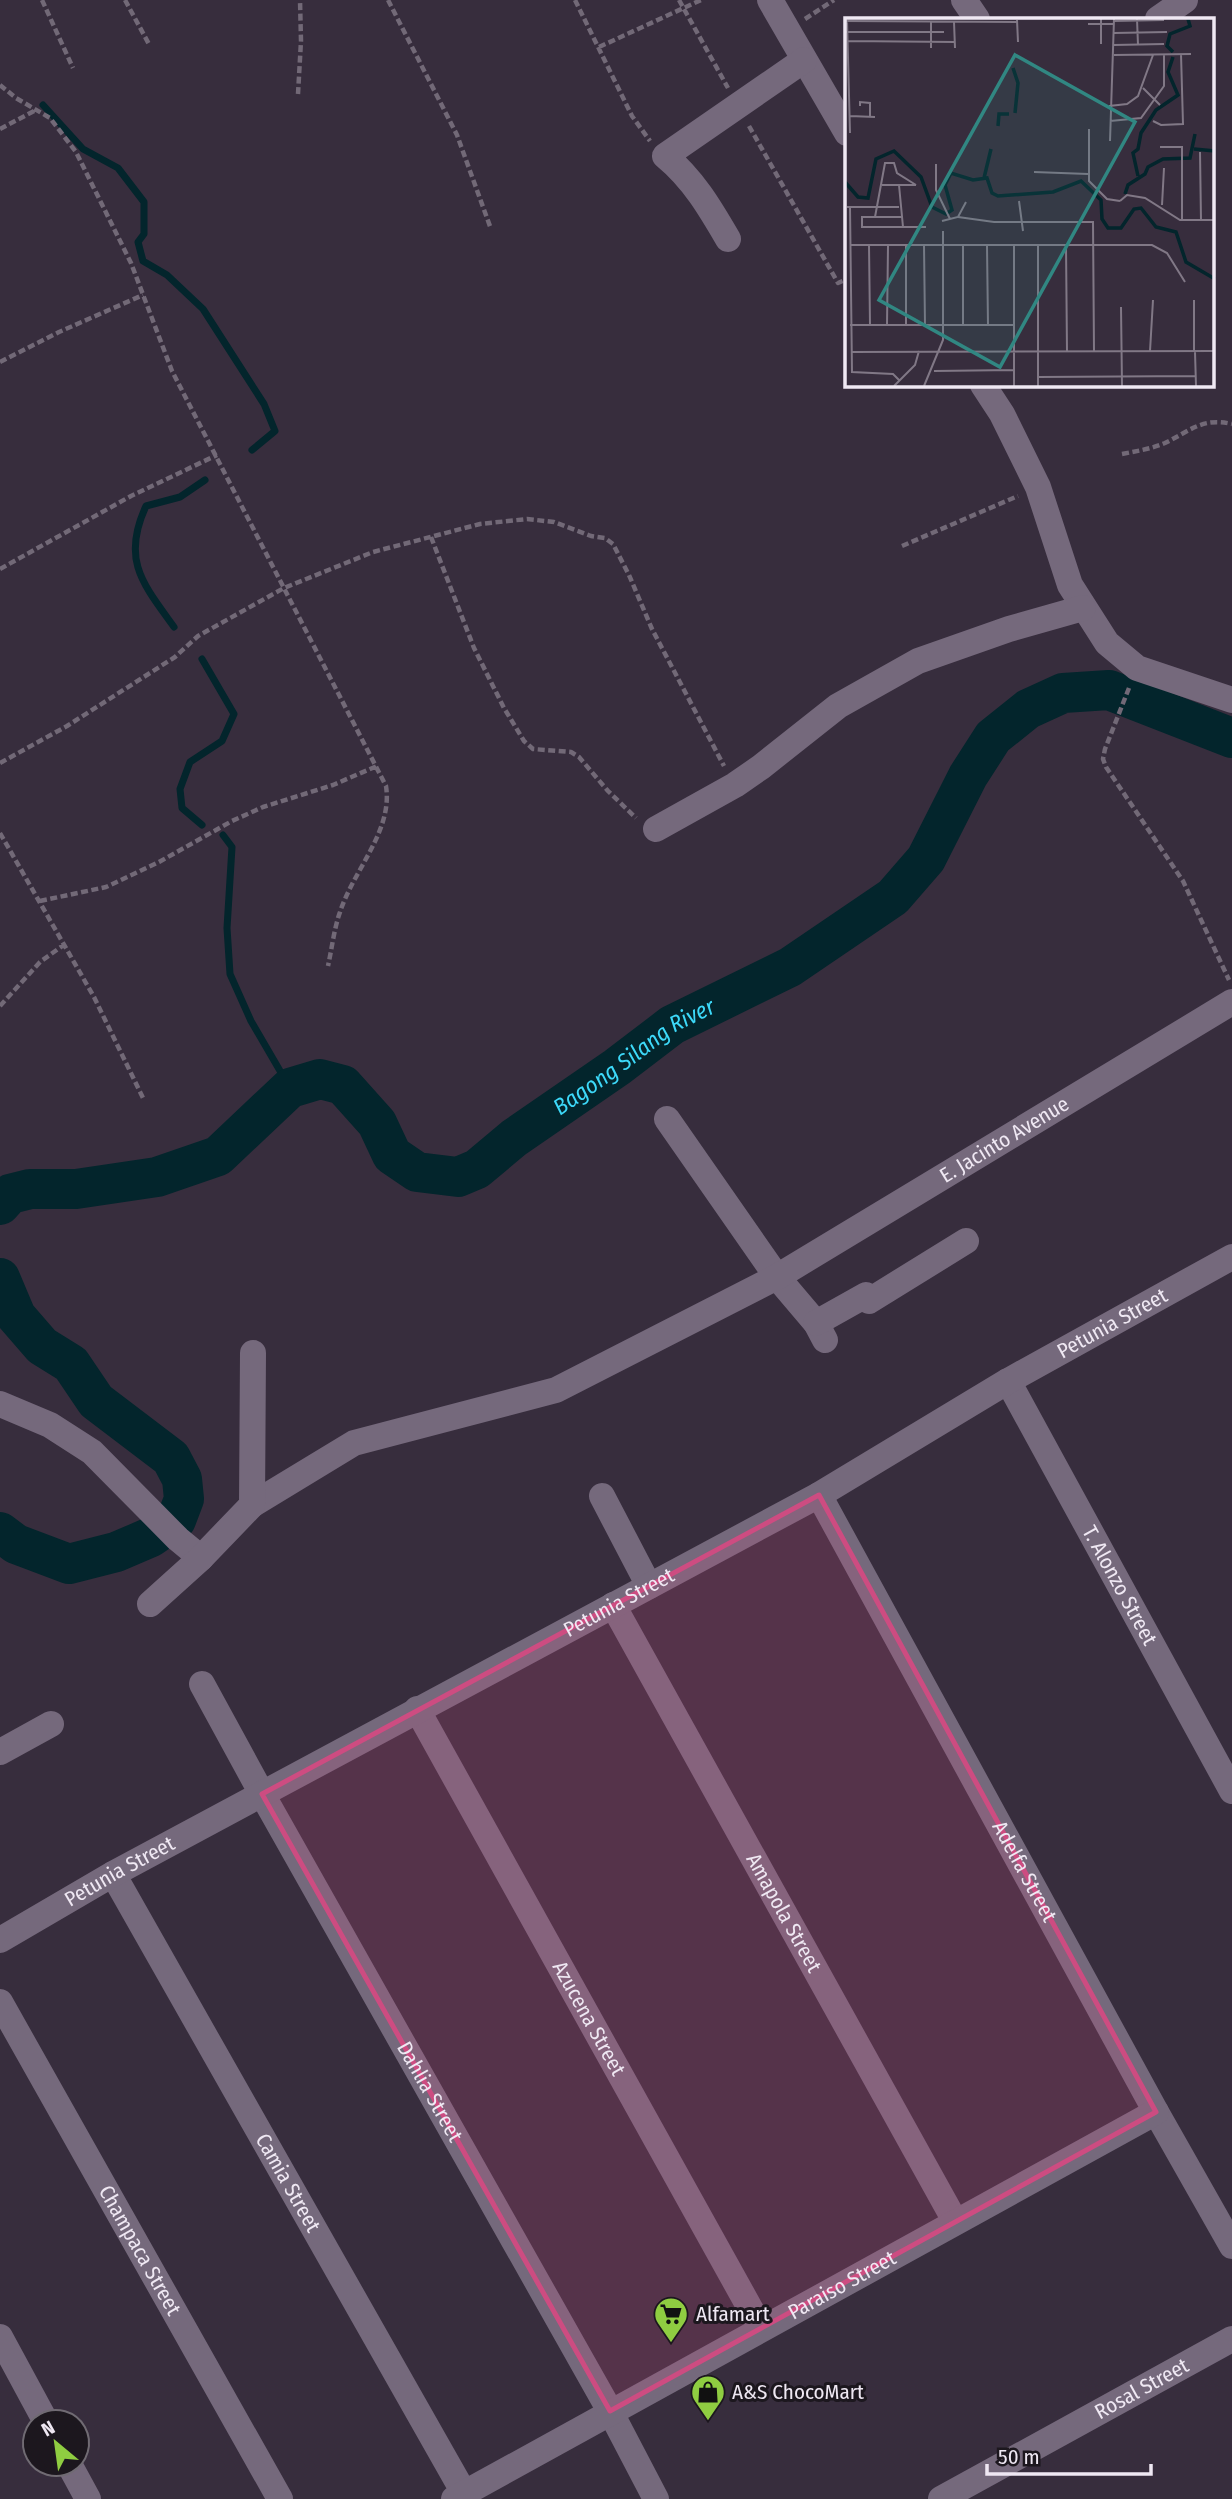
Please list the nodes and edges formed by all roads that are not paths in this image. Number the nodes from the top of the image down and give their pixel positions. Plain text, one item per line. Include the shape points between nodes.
1 (770, 0) edge
2 (964, 0) edge
3 (1185, 0) edge
4 (976, 18) edge
5 (1162, 18) edge
6 (804, 60) junction
7 (845, 130) edge
8 (728, 239) dead end
9 (984, 387) edge
10 (1083, 608) junction
11 (1232, 700) edge
12 (656, 828) road end
13 (1232, 1002) edge
14 (667, 1119) dead end
15 (967, 1241) dead end
16 (1229, 1264) edge
17 (777, 1277) junction
18 (253, 1353) dead end
19 (1008, 1381) junction
20 (0, 1404) edge
21 (819, 1495) junction
22 (602, 1496) dead end
23 (253, 1505) junction
24 (201, 1558) junction
25 (649, 1586) junction
26 (150, 1604) dead end
27 (613, 1605) junction
28 (202, 1685) dead end
29 (417, 1709) junction
30 (51, 1724) dead end
31 (0, 1752) edge
32 (1232, 1791) edge
33 (262, 1794) junction
34 (113, 1874) junction
35 (0, 1940) edge
36 (0, 2002) edge
37 (1156, 2112) junction
38 (955, 2221) junction
39 (1232, 2246) edge
40 (761, 2328) junction
41 (0, 2337) edge
42 (1232, 2339) edge
43 (38, 2408) edge
44 (610, 2411) junction
45 (77, 2478) edge
46 (459, 2496) edge
47 (88, 2499) edge
48 (280, 2499) edge
49 (656, 2499) edge
50 (941, 2499) edge

1 - 6 street
2 - 4 street
3 - 5 street
6 - 7 street
6 - 8 street via 665,156 705,198
9 - 10 street via 1038,487 1058,554
10 - 11 street via 1107,643 1137,668
10 - 12 street via 918,661 838,706 735,785
13 - 17 street, E. Jacinto Avenue
14 - 17 street
15 - 17 street via 870,1301 866,1296 820,1331
16 - 19 street, Petunia Street
17 - 23 street, E. Jacinto Avenue via 556,1390 354,1443
18 - 23 street
19 - 21 street, Petunia Street
19 - 32 street, T. Alonzo Street
20 - 24 street via 50,1424 92,1452
21 - 25 street, Petunia Street
21 - 37 street, Adelfa Street
22 - 25 street
23 - 24 street, E. Jacinto Avenue
24 - 26 street, E. Jacinto Avenue
25 - 27 street, Petunia Street
27 - 29 street, Petunia Street
27 - 38 street, Amapola Street
28 - 33 street, Dahlia Street
29 - 33 street, Petunia Street
29 - 40 street, Azucena Street
30 - 31 street
33 - 34 street, Petunia Street
33 - 44 street, Dahlia Street
34 - 35 street, Petunia Street
34 - 46 street, Camia Street
36 - 48 street, Champaca Street
37 - 38 street, Paraiso Street
37 - 39 street, Adelfa Street
38 - 40 street, Paraiso Street
40 - 44 street, Paraiso Street
41 - 43 street
42 - 50 street, Rosal Street
44 - 46 street, Paraiso Street
44 - 49 street, Dahlia Street
45 - 47 street

